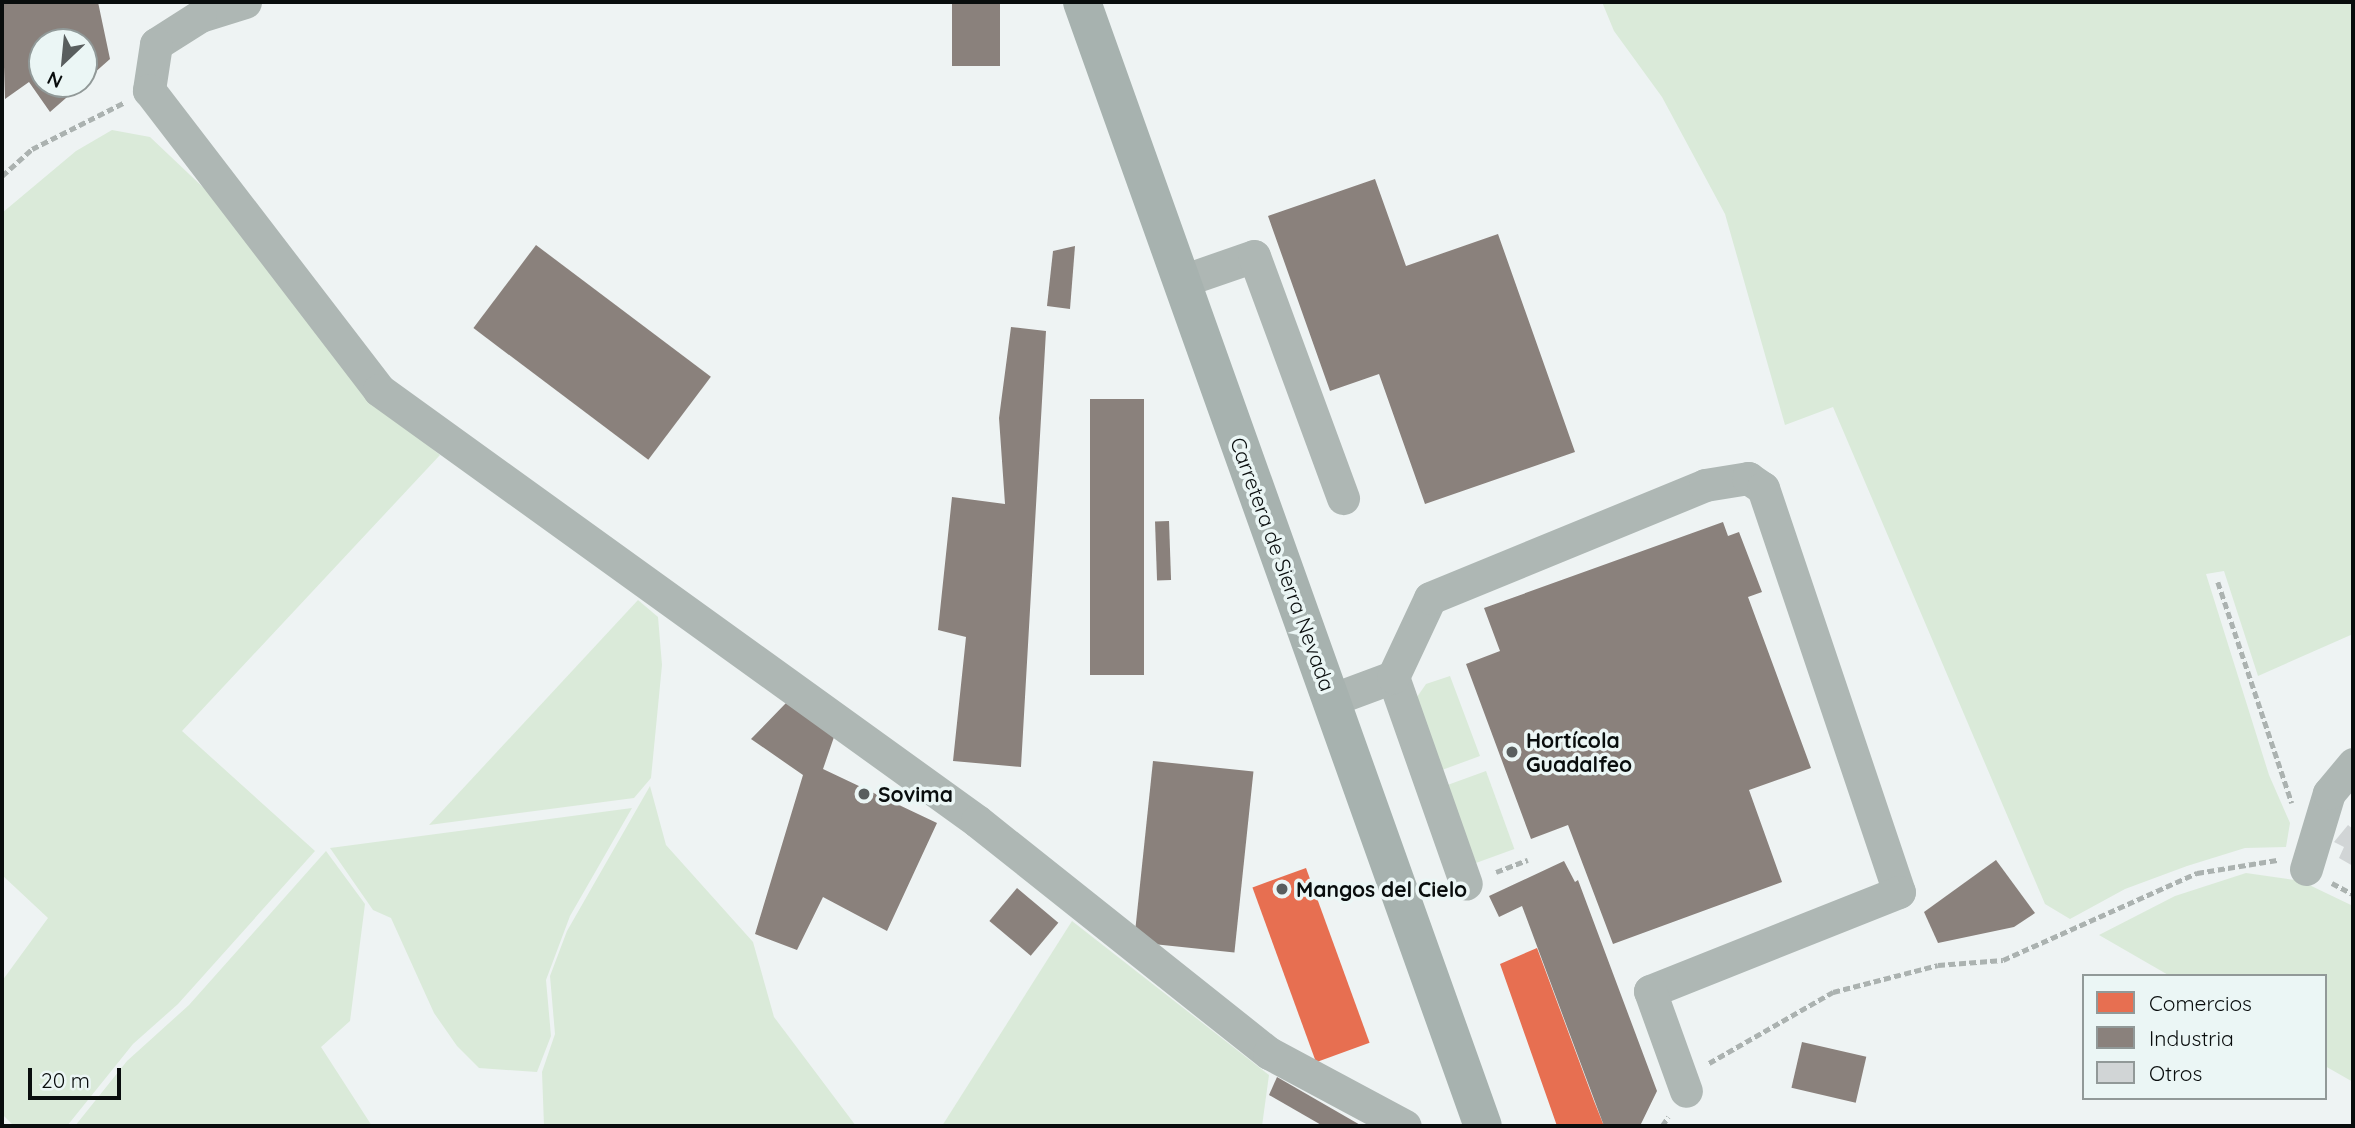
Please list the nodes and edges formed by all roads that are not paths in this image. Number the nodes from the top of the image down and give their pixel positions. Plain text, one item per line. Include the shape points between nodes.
1 (244, 2) edge
2 (1082, 2) edge
3 (1182, 281) junction
4 (1343, 498) dead end
5 (1393, 677) junction
6 (1331, 699) junction
7 (2353, 764) edge
8 (2310, 856) road end
9 (1466, 884) dead end
10 (1686, 1091) road end
11 (1405, 1126) edge
12 (1483, 1126) edge

1 - 11 street via 200,16 156,44 149,90 379,390 977,821 1269,1053
2 - 3 highway, Carretera de Sierra Nevada
3 - 4 street via 1254,256
3 - 6 highway, Carretera de Sierra Nevada
5 - 6 street
5 - 9 street
5 - 10 street via 1430,598 1705,485 1748,478 1763,488 1899,892 1650,991
6 - 12 highway, Carretera de Sierra Nevada
7 - 8 street via 2329,793

